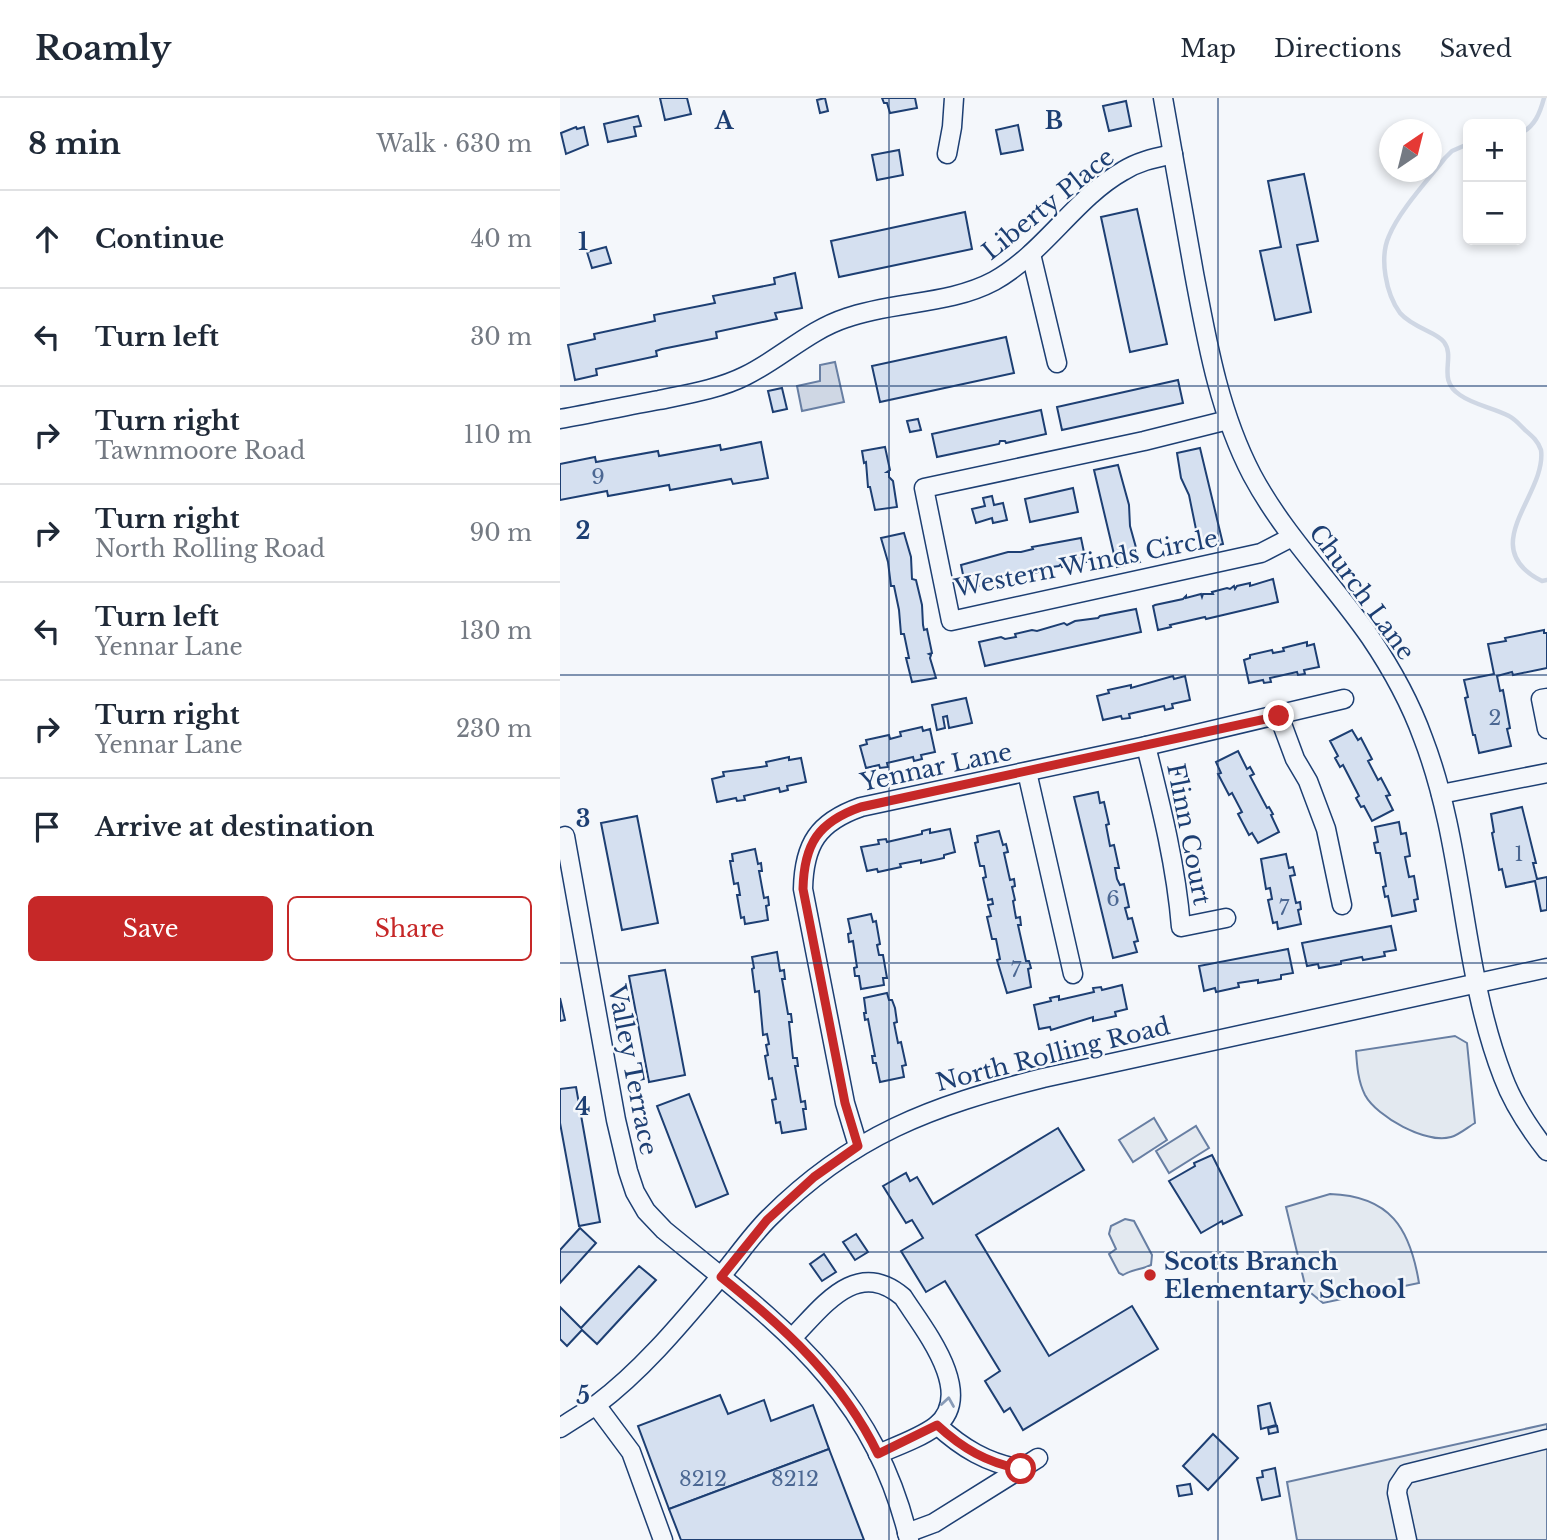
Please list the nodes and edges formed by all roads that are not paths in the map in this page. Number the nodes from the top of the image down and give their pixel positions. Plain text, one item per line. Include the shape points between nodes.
1 (954, 98) edge
2 (1163, 98) edge
3 (947, 153) dead end
4 (1172, 154) junction
5 (1031, 254) junction
6 (1057, 363) dead end
7 (560, 419) edge
8 (1228, 419) junction
9 (1292, 537) junction
10 (1547, 698) edge
11 (1344, 699) dead end
12 (1279, 716) junction
13 (1547, 729) edge
14 (1146, 746) junction
15 (1027, 772) junction
16 (1547, 773) edge
17 (1441, 794) junction
18 (565, 836) dead end
19 (1342, 905) dead end
20 (1226, 918) dead end
21 (1547, 968) edge
22 (1073, 974) dead end
23 (1478, 984) junction
24 (858, 1146) junction
25 (1547, 1151) edge
26 (721, 1277) junction
27 (793, 1337) junction
28 (596, 1405) junction
29 (937, 1425) junction
30 (560, 1428) edge
31 (1547, 1439) edge
32 (878, 1454) junction
33 (1038, 1458) dead end
34 (1021, 1469) junction
35 (908, 1536) edge
36 (663, 1540) edge
37 (1407, 1540) edge

1 - 3 street
2 - 4 street, Church Lane
4 - 5 street, Liberty Place via 1146,159 1119,172
4 - 8 street, Church Lane via 1204,324
5 - 6 street
5 - 7 street, Liberty Place via 995,281 960,294 832,323 725,384
8 - 9 street, Church Lane via 1253,476
8 - 9 street, Western Winds Circle via 924,488 951,621 1261,553
9 - 17 street, Church Lane via 1384,659 1411,709
10 - 13 street via 1541,699
11 - 12 street, Yennar Lane
12 - 14 street, Yennar Lane
12 - 19 street via 1326,829
14 - 15 street, Yennar Lane
14 - 20 street, Flinn Court via 1171,849 1181,927
15 - 22 street
15 - 24 street, Yennar Lane via 861,807 828,822 810,848 803,867 803,889 845,1103
16 - 17 street
17 - 23 street, Church Lane
18 - 26 street, Valley Terrace via 616,1119 635,1192 664,1230
21 - 23 street, North Rolling Road
23 - 24 street, North Rolling Road via 984,1092 914,1117
23 - 25 street, Church Lane via 1503,1079
24 - 26 street, North Rolling Road via 814,1177 767,1220
26 - 27 street, Valley Terrace
26 - 28 street, North Rolling Road via 633,1373
29 -> 27 street via 949,1402 949,1372 903,1297 892,1288 863,1281 845,1287
27 - 32 street, Valley Terrace via 838,1388
28 - 30 street, North Rolling Road
28 - 36 street via 631,1452
29 - 32 street
29 - 34 street via 982,1458
31 - 37 street via 1406,1474 1397,1493
32 - 35 street, Valley Terrace
33 - 34 street
34 - 35 street

